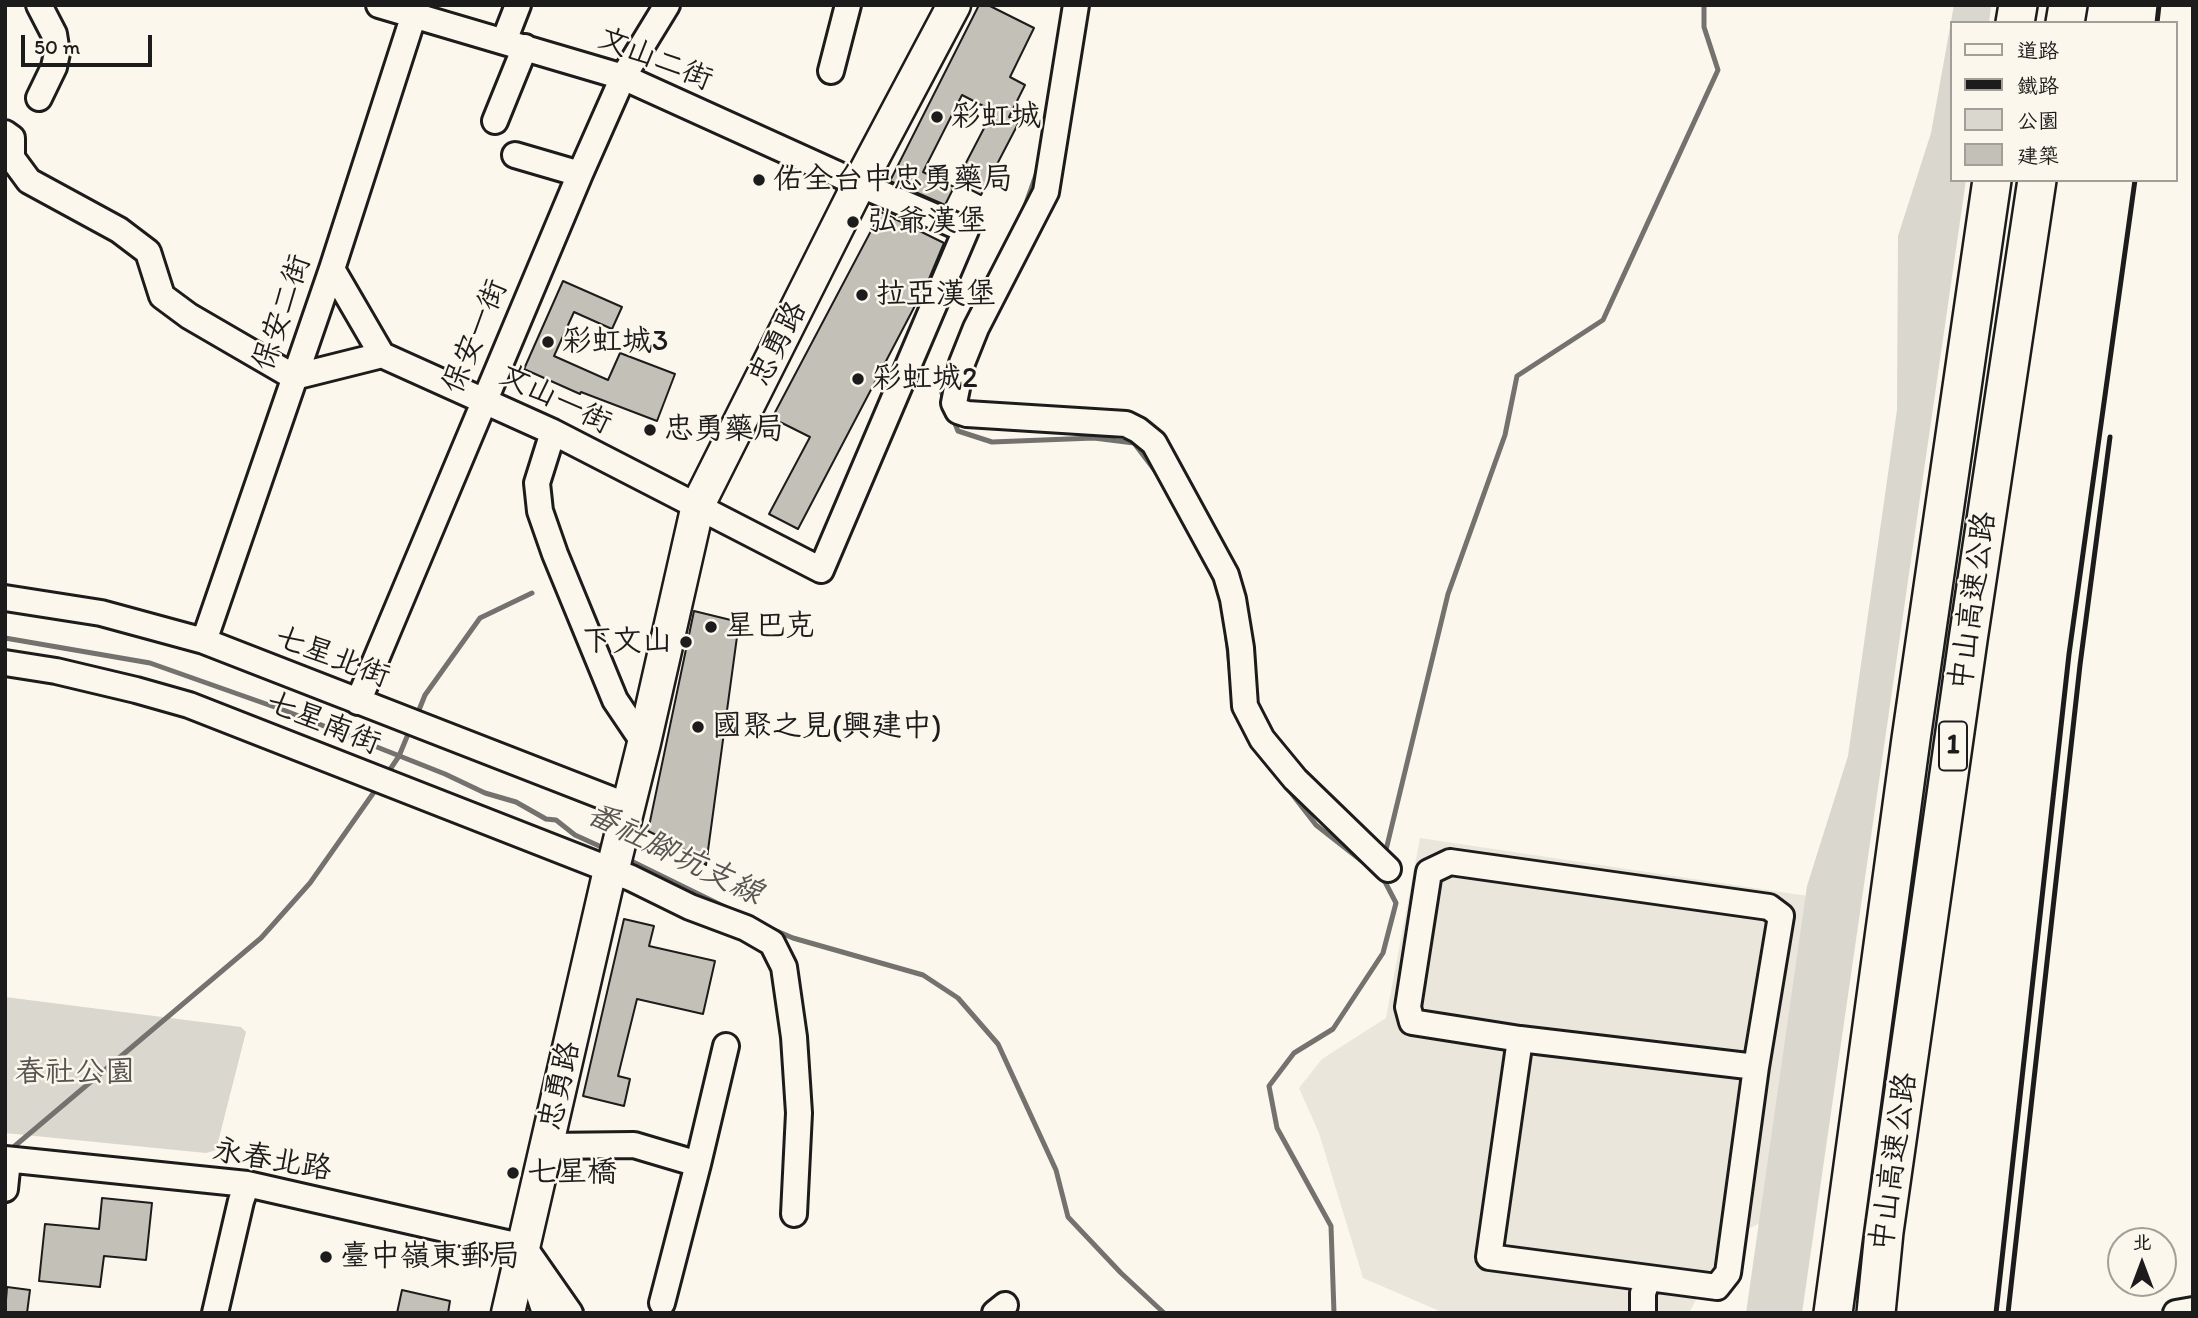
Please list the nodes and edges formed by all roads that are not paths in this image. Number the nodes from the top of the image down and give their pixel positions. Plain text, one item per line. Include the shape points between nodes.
1 (39, 5) edge
2 (379, 5) edge
3 (518, 5) edge
4 (667, 5) edge
5 (848, 5) edge
6 (954, 5) edge
7 (1076, 5) edge
8 (415, 10) edge
9 (514, 44) junction
10 (831, 71) dead end
11 (623, 77) junction
12 (39, 98) dead end
13 (495, 121) dead end
14 (5, 133) edge
15 (515, 155) dead end
16 (580, 174) junction
17 (1992, 182) edge
18 (2037, 182) edge
19 (859, 184) junction
20 (332, 269) junction
21 (382, 355) junction
22 (294, 377) junction
23 (483, 400) junction
24 (553, 432) junction
25 (698, 505) junction
26 (5, 598) edge
27 (204, 641) junction
28 (5, 663) edge
29 (358, 702) junction
30 (644, 743) junction
31 (626, 815) junction
32 (612, 865) junction
33 (1388, 869) dead end
34 (1520, 1039) junction
35 (726, 1046) dead end
36 (1756, 1067) junction
37 (547, 1146) junction
38 (6, 1161) edge
39 (698, 1164) junction
40 (247, 1184) junction
41 (5, 1189) edge
42 (794, 1214) dead end
43 (524, 1247) junction
44 (1648, 1279) junction
45 (662, 1303) dead end
46 (2193, 1310) edge
47 (215, 1313) edge
48 (508, 1313) edge
49 (545, 1313) edge
50 (570, 1313) edge
51 (1643, 1313) edge
52 (1833, 1313) edge
53 (1876, 1313) edge
54 (2176, 1313) edge

1 - 12 street via 54,34 57,53
2 - 8 street, 文山二街
3 - 9 street
4 - 11 street, 保安一街
5 - 10 street
6 - 19 main road, 忠勇路
7 - 33 street via 1046,192 967,351 954,403 958,411 967,414 1126,424 1153,443 1226,575 1241,648 1245,706 1262,739
8 - 9 street, 文山二街
8 - 20 street, 保安二街
9 - 11 street, 文山二街
9 - 13 street
11 - 16 street, 保安一街
11 - 19 street, 文山二街
14 - 22 street via 12,138 12,158 29,181 119,230 148,252 162,296
15 - 16 street
16 - 23 street, 保安一街
17 - 52 highway, 中山高速公路 / 1
18 - 53 highway, 中山高速公路 / 1 via 1962,681
19 - 25 main road, 忠勇路
19 - 25 street, 文山二街 via 966,230 821,570
20 - 21 street
20 - 22 street, 保安二街
21 - 22 street
21 - 23 street, 文山一街
22 - 27 street, 保安二街
23 - 24 street, 文山一街
23 - 29 street, 保安一街
24 - 25 street, 文山一街
24 - 30 street via 537,483 540,511 615,700
25 - 30 main road, 忠勇路
26 - 27 street, 七星北街 via 102,614
27 - 29 street, 七星北街
28 - 32 street, 七星南街 via 56,671 189,705
29 - 31 street, 七星北街
30 - 31 main road, 忠勇路
31 - 32 main road
32 - 37 main road, 忠勇路
32 - 42 street, 七星南街 via 691,908 772,943 783,967 794,1037 799,1113
34 - 36 street
34 - 36 street via 1412,1022 1408,1007 1429,872 1450,862 1769,908 1781,916
34 - 44 street via 1489,1257
35 - 39 street
36 - 44 street via 1728,1273 1717,1287
37 - 39 street via 634,1145
37 - 43 main road, 忠勇路
38 - 40 street, 永春北路
38 - 41 street
39 - 45 street
40 - 43 street, 永春北路
40 - 47 street
43 - 48 main road, 忠勇路
43 - 49 street
43 - 50 street
44 - 51 street
46 - 54 street

